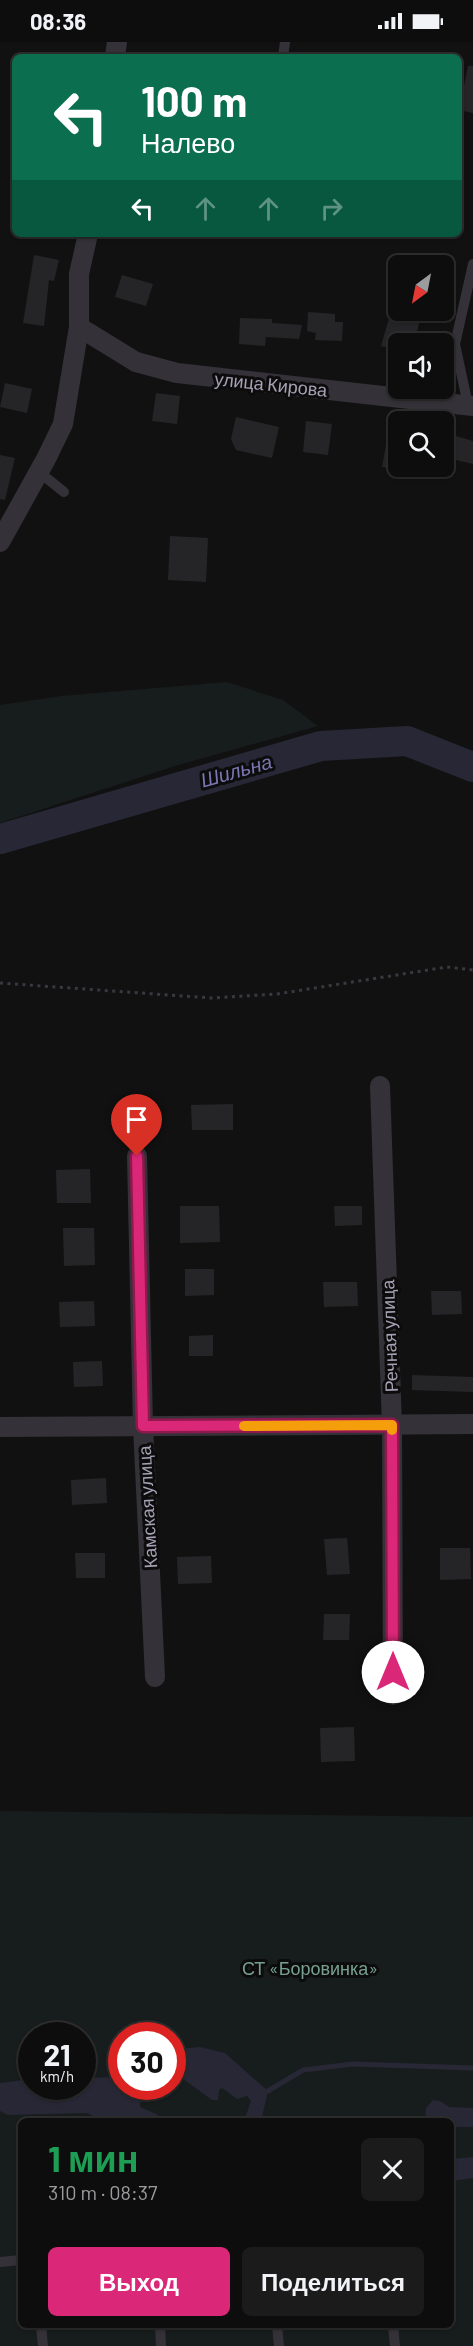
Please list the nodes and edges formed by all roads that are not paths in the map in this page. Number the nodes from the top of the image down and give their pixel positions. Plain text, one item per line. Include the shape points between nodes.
1 (87, 237) edge
2 (473, 264) edge
3 (80, 327) junction
4 (470, 405) edge
5 (39, 472) junction
6 (64, 492) dead end
7 (0, 542) edge
8 (380, 1086) dead end
9 (137, 1156) dead end
10 (473, 1424) edge
11 (392, 1425) junction
12 (143, 1426) junction
13 (0, 1427) edge
14 (155, 1677) dead end
15 (393, 1695) dead end
16 (18, 2260) edge
17 (0, 2262) edge
18 (41, 2328) edge
19 (160, 2328) edge
20 (277, 2328) edge
21 (393, 2328) edge
22 (43, 2346) edge
23 (161, 2346) edge
24 (279, 2346) edge
25 (395, 2346) edge

1 - 3 street via 79,274
2 - 4 lane via 455,344
3 - 4 street, улица Кирова via 136,362 177,373
3 - 5 street via 63,424
5 - 6 lane
5 - 7 street
8 - 11 street, Речная улица
9 - 12 street, Камская улица
10 - 11 street
11 - 12 street
11 - 15 street, Речная улица
12 - 13 street
12 - 14 street, Камская улица
16 - 17 lane
18 - 22 lane
19 - 23 lane
20 - 24 lane
21 - 25 lane

